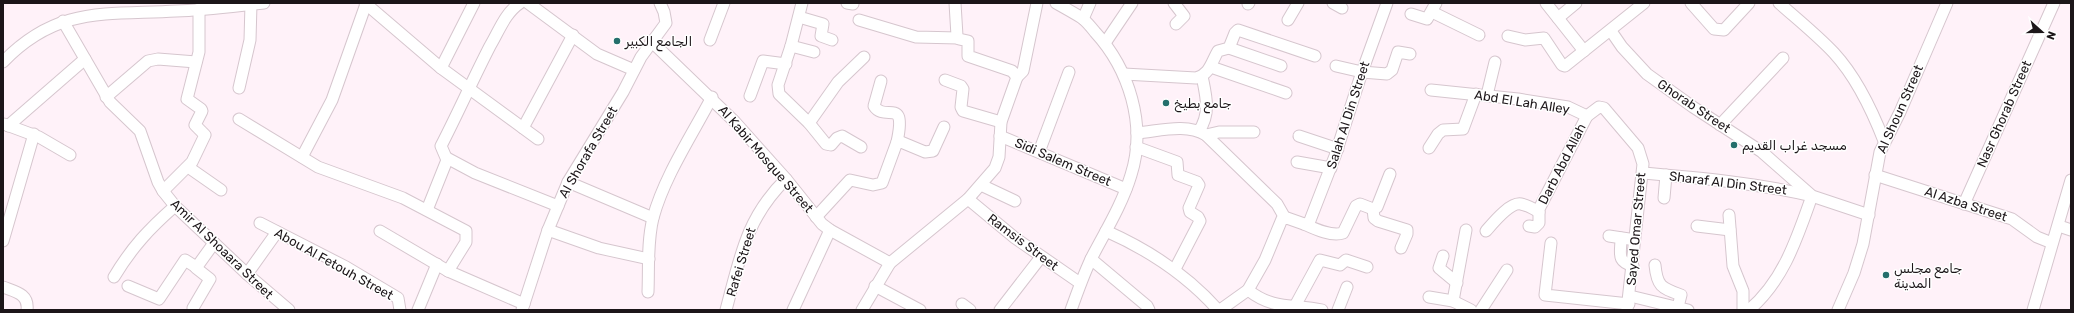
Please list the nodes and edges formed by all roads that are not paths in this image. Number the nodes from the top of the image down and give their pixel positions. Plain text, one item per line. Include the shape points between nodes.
1 (264, 3) edge
2 (474, 3) edge
3 (520, 3) edge
4 (528, 3) edge
5 (660, 3) edge
6 (724, 3) edge
7 (802, 3) edge
8 (955, 3) edge
9 (1037, 3) edge
10 (1056, 3) edge
11 (1090, 3) edge
12 (1132, 3) edge
13 (1174, 3) edge
14 (1298, 3) edge
15 (1387, 3) edge
16 (1546, 3) edge
17 (1576, 3) edge
18 (1644, 3) edge
19 (1691, 3) edge
20 (1749, 3) edge
21 (1779, 3) edge
22 (1947, 3) edge
23 (2054, 3) edge
24 (251, 4) junction
25 (365, 4) edge
26 (179, 7) edge
27 (1434, 7) edge
28 (200, 9) junction
29 (1411, 14) dead end
30 (799, 17) junction
31 (1558, 18) junction
32 (1083, 19) junction
33 (858, 20) dead end
34 (1288, 20) dead end
35 (63, 21) junction
36 (1176, 24) dead end
37 (1611, 31) junction
38 (573, 35) junction
39 (1478, 35) dead end
40 (1508, 36) dead end
41 (958, 38) junction
42 (710, 40) dead end
43 (832, 40) dead end
44 (651, 41) junction
45 (1105, 43) junction
46 (791, 46) junction
47 (1229, 48) junction
48 (1584, 51) junction
49 (814, 52) dead end
50 (1410, 54) dead end
51 (1315, 56) dead end
52 (864, 57) dead end
53 (1783, 58) dead end
54 (84, 59) junction
55 (3, 62) edge
56 (196, 62) junction
57 (1495, 62) dead end
58 (786, 64) junction
59 (1281, 66) dead end
60 (1336, 66) dead end
61 (1211, 67) junction
62 (441, 68) junction
63 (634, 70) junction
64 (1069, 72) dead end
65 (1362, 72) junction
66 (1124, 74) junction
67 (1202, 76) junction
68 (1017, 77) junction
69 (945, 80) dead end
70 (881, 81) dead end
71 (239, 88) dead end
72 (468, 88) junction
73 (1431, 90) dead end
74 (1286, 93) dead end
75 (1481, 95) junction
76 (106, 96) junction
77 (750, 96) dead end
78 (712, 97) junction
79 (1587, 116) junction
80 (239, 119) dead end
81 (1001, 122) junction
82 (808, 123) junction
83 (6, 125) edge
84 (1720, 125) junction
85 (944, 127) dead end
86 (523, 128) junction
87 (1254, 132) dead end
88 (1138, 133) junction
89 (1202, 133) junction
90 (34, 134) junction
91 (1000, 136) junction
92 (1299, 136) dead end
93 (538, 139) dead end
94 (1884, 141) junction
95 (897, 142) junction
96 (861, 147) dead end
97 (1136, 147) junction
98 (1429, 148) dead end
99 (1638, 148) joint
100 (1338, 149) junction
101 (1039, 152) junction
102 (70, 155) dead end
103 (302, 158) junction
104 (447, 158) junction
105 (1297, 162) dead end
106 (188, 167) junction
107 (1331, 168) junction
108 (1642, 173) junction
109 (1390, 174) dead end
110 (1666, 175) junction
111 (1875, 175) junction
112 (786, 178) junction
113 (2071, 180) edge
114 (568, 182) junction
115 (981, 185) junction
116 (1126, 189) junction
117 (221, 190) dead end
118 (163, 191) junction
119 (1812, 196) junction
120 (1664, 198) dead end
121 (968, 199) junction
122 (1015, 201) dead end
123 (1964, 204) junction
124 (175, 206) junction
125 (558, 206) junction
126 (1373, 209) junction
127 (428, 210) junction
128 (1539, 212) junction
129 (1729, 215) dead end
130 (1869, 215) junction
131 (816, 217) junction
132 (653, 218) junction
133 (1285, 218) junction
134 (260, 223) dead end
135 (1304, 224) junction
136 (1529, 226) dead end
137 (1697, 226) dead end
138 (2059, 226) junction
139 (548, 230) junction
140 (830, 230) junction
141 (1466, 230) dead end
142 (1730, 230) junction
143 (2071, 230) edge
144 (380, 231) dead end
145 (1106, 231) junction
146 (1486, 231) dead end
147 (277, 232) junction
148 (1609, 236) dead end
149 (1621, 238) junction
150 (1636, 240) junction
151 (3, 241) edge
152 (1551, 242) dead end
153 (2052, 242) junction
154 (214, 243) junction
155 (1401, 248) dead end
156 (1443, 256) dead end
157 (1040, 257) junction
158 (649, 259) junction
159 (1091, 259) junction
160 (890, 263) junction
161 (437, 264) junction
162 (1655, 265) dead end
163 (1633, 266) junction
164 (196, 267) junction
165 (1367, 267) dead end
166 (1175, 269) junction
167 (448, 270) junction
168 (1507, 270) dead end
169 (247, 274) junction
170 (114, 277) dead end
171 (1080, 283) junction
172 (1457, 283) junction
173 (128, 286) dead end
174 (875, 286) junction
175 (3, 287) edge
176 (1347, 287) dead end
177 (1248, 290) junction
178 (648, 292) dead end
179 (1429, 297) dead end
180 (1453, 301) junction
181 (1629, 303) edge
182 (1589, 305) edge
183 (1295, 306) junction
184 (523, 307) edge
185 (193, 308) dead end
186 (1683, 309) edge
187 (27, 310) edge
188 (289, 310) edge
189 (400, 310) edge
190 (418, 310) edge
191 (726, 310) edge
192 (793, 310) edge
193 (862, 310) edge
194 (920, 310) edge
195 (1000, 310) edge
196 (1070, 310) edge
197 (1149, 310) edge
198 (1219, 310) edge
199 (1322, 310) edge
200 (1338, 310) edge
201 (1472, 310) edge
202 (1481, 310) edge
203 (1743, 310) edge
204 (1749, 310) edge
205 (1838, 310) edge
206 (2033, 310) edge

1 - 24 street
2 - 62 street
3 - 72 street via 504,20
4 - 38 street
5 - 44 street, Al Shorafa Street via 666,23
6 - 42 street
7 - 30 street
8 - 41 street
9 - 68 street via 1023,71
10 - 32 street
11 - 32 street
12 - 45 street
13 - 36 street via 1184,16
14 - 34 street
15 - 65 street, Salah Al Din Street
16 - 31 street
17 - 31 street
18 - 37 street
19 - 20 street via 1714,29 1719,31 1724,30
21 - 94 street via 1843,64 1868,103
22 - 94 street, Al Shoun Street via 1900,112
23 - 123 street, Nasr Ghorab Street
24 - 28 street
24 - 71 street via 250,40
25 - 62 street
25 - 103 street via 332,100
26 - 28 street
26 - 35 street via 83,16
27 - 29 street via 1427,19
27 - 39 street
28 - 56 street
30 - 43 street via 823,24 822,36
30 - 46 street
31 - 48 street
32 - 45 street
33 - 41 street via 916,37
35 - 54 street, Amir Al Shoaara Street
35 - 55 street via 34,35
37 - 48 street
37 - 84 street, Ghorab Street via 1647,74
38 - 63 street via 597,54
38 - 86 street
40 - 48 street via 1525,40 1544,38 1563,66
41 - 68 street via 969,42 969,57 1012,70
44 - 63 street, Al Shorafa Street
44 - 78 street, Al Kabir Mosque Street
45 - 66 street
46 - 49 street
46 - 58 street
47 - 51 street via 1235,33 1239,31
47 - 59 street
47 - 61 street via 1218,51
50 - 65 street via 1398,52 1392,70 1387,74
52 - 82 street via 838,82
53 - 84 street
54 - 76 street, Amir Al Shoaara Street
54 - 83 street
56 - 76 street via 158,59 148,61
56 - 106 street via 187,99 201,109 196,125 205,135
57 - 75 street
58 - 77 street via 763,61
58 - 82 street via 778,86 779,94
60 - 65 street
61 - 67 street
61 - 74 street
62 - 72 street
63 - 114 street, Al Shorafa Street
64 - 101 street
65 - 100 street, Salah Al Din Street
66 - 67 street via 1196,78
66 - 88 street via 1133,102
67 - 89 street via 1207,105
68 - 81 street
69 - 81 street via 963,89 960,107 963,111
70 - 95 street via 874,106 877,110 896,114 899,118 901,126
72 - 86 street
72 - 104 street via 441,146
73 - 75 street, Abd El Lah Alley
75 - 79 street, Abd El Lah Alley via 1568,107
75 - 98 street via 1463,129 1443,130
76 - 118 street, Amir Al Shoaara Street via 140,131
78 - 112 street, Al Kabir Mosque Street
78 - 132 street via 670,178
79 - 99 street, Abd El Lah Alley via 1602,107
79 - 128 street, Darb Abd Allah
80 - 103 street
81 - 91 street
82 - 96 street via 828,145 842,136
83 - 90 street
84 - 119 street, Ghorab Street via 1765,155
85 - 95 street via 933,152 925,152
86 - 93 street
87 - 89 street
88 - 89 street via 1183,128
88 - 97 street
89 - 133 street via 1277,204
90 - 102 street
90 - 151 street
91 - 101 street, Sidi Salem Street
91 - 115 street via 999,156 995,168
92 - 100 street
94 - 111 street, Al Shoun Street
95 - 131 street via 882,183 873,185 850,180
97 - 116 street via 1132,174
97 - 166 street via 1177,162 1178,175 1199,185 1189,208 1200,222
99 - 108 street, Sayed Omar Street
100 - 107 street, Salah Al Din Street
101 - 116 street, Sidi Salem Street
103 - 127 street via 318,167 403,198
104 - 125 street via 475,173
104 - 127 street
105 - 107 street
106 - 117 street
106 - 118 street
107 - 135 street, Salah Al Din Street via 1310,220
108 - 110 street, Sharaf Al Din Street
108 - 150 street, Sayed Omar Street
109 - 126 street
110 - 119 street, Sharaf Al Din Street via 1784,189
110 - 120 street
111 - 123 street, Al Azba Street
111 - 130 street, Al Shoun Street
112 - 131 street, Al Kabir Mosque Street
112 - 191 street, Rafei Street via 751,224
113 - 138 street
114 - 125 street, Al Shorafa Street
114 - 132 street
115 - 121 street
115 - 122 street
116 - 145 street
118 - 124 street, Amir Al Shoaara Street
119 - 130 street, Ghorab Street
119 - 204 street via 1786,265 1766,293
121 - 157 street, Ramsis Street
121 - 160 street
123 - 153 street, Al Azba Street via 2012,219 2037,237
124 - 154 street, Amir Al Shoaara Street
124 - 170 street via 128,253
125 - 139 street, Al Shorafa Street
126 - 135 street via 1357,205 1346,230 1339,234 1323,232
126 - 155 street via 1374,218 1378,221 1407,230
127 - 167 street via 468,234 466,242
128 - 136 street, Darb Abd Allah via 1537,226
128 - 146 street via 1515,204
129 - 142 street
130 - 205 street, Al Shoun Street via 1854,273
131 - 140 street, Al Kabir Mosque Street
132 - 158 street
133 - 135 street
133 - 177 street via 1280,221 1265,260
134 - 147 street, Abou Al Fetouh Street
137 - 142 street
138 - 143 street
138 - 153 street
139 - 158 street via 599,248
139 - 184 street, Al Shorafa Street
140 - 160 street, Al Kabir Mosque Street
140 - 192 street
141 - 172 street
142 - 203 street via 1733,266 1743,291
144 - 161 street
145 - 159 street
145 - 166 street via 1153,254
147 - 169 street
147 - 189 street, Abou Al Fetouh Street via 346,267 398,298
148 - 149 street
149 - 150 street
149 - 163 street via 1620,259
150 - 163 street, Sayed Omar Street
152 - 182 street via 1546,295
153 - 206 street
154 - 164 street
154 - 169 street, Amir Al Shoaara Street
156 - 172 street via 1439,268
157 - 171 street, Ramsis Street
157 - 195 street
158 - 178 street
159 - 171 street
159 - 197 street
160 - 174 street
161 - 167 street
161 - 190 street
162 - 186 street via 1656,277 1663,289 1681,295
163 - 181 street, Sayed Omar Street
164 - 173 street via 186,260 159,299
164 - 185 street via 210,279
165 - 183 street via 1346,260 1340,265 1320,260
166 - 198 street
167 - 184 street
168 - 202 street
169 - 188 street, Amir Al Shoaara Street
171 - 196 street
172 - 180 street
174 - 193 street
174 - 194 street
175 - 187 street via 23,295 28,303
176 - 200 street
177 - 183 street via 1260,299 1275,305
177 - 198 street
179 - 180 street
180 - 201 street
181 - 182 street
181 - 186 street
183 - 199 street

